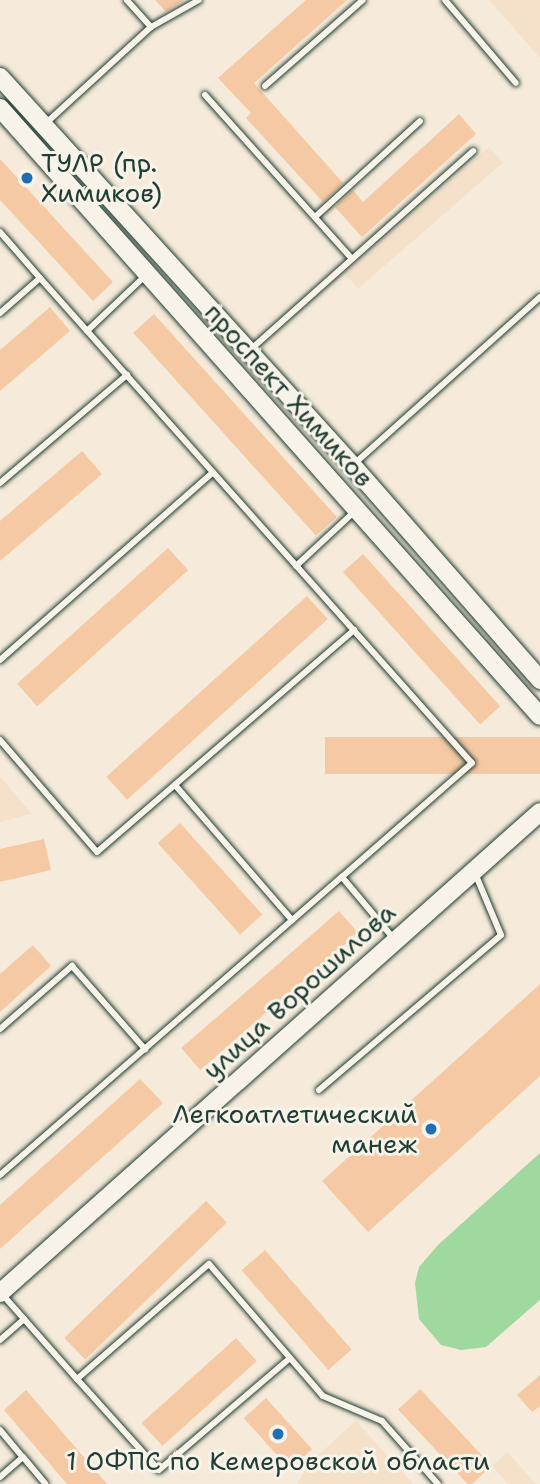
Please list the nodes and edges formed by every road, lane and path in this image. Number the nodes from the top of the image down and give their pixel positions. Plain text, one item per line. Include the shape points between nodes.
1 (127, 0) edge
2 (199, 0) edge
3 (363, 0) edge
4 (444, 0) edge
5 (151, 27) junction
6 (0, 77) edge
7 (516, 83) dead end
8 (265, 86) dead end
9 (205, 95) dead end
10 (0, 108) edge
11 (421, 121) dead end
12 (42, 126) junction
13 (472, 151) dead end
14 (315, 217) junction
15 (0, 232) edge
16 (352, 259) junction
17 (147, 274) junction
18 (40, 278) junction
19 (540, 297) edge
20 (0, 313) edge
21 (87, 331) junction
22 (249, 351) junction
23 (127, 375) junction
24 (352, 465) junction
25 (214, 472) junction
26 (0, 483) edge
27 (356, 510) junction
28 (296, 566) junction
29 (354, 630) junction
30 (0, 660) edge
31 (540, 680) edge
32 (540, 716) edge
33 (0, 740) edge
34 (175, 785) junction
35 (540, 812) edge
36 (474, 870) junction
37 (342, 877) junction
38 (292, 920) junction
39 (395, 940) junction
40 (0, 1029) edge
41 (145, 1049) junction
42 (319, 1090) dead end
43 (0, 1175) edge
44 (0, 1293) edge
45 (23, 1319) junction
46 (0, 1340) edge
47 (290, 1358) junction
48 (77, 1380) junction
49 (0, 1430) edge
50 (23, 1457) junction
51 (0, 1476) edge
52 (46, 1484) edge
53 (438, 1484) edge

1 - 5 lane
2 - 5 lane
3 - 8 lane
4 - 7 lane
5 - 12 lane
6 - 12 main road, проспект Химиков
9 - 14 lane
10 - 17 main road, проспект Химиков
11 - 14 lane
12 - 22 main road, проспект Химиков
13 - 16 lane
14 - 16 lane
15 - 18 lane
16 - 22 lane
17 - 21 lane
17 - 27 main road, проспект Химиков
18 - 20 lane
18 - 21 lane
19 - 24 lane
21 - 23 lane
22 - 24 main road, проспект Химиков
23 - 25 lane
23 - 26 lane
24 - 31 main road, проспект Химиков
25 - 28 lane
25 - 30 lane
27 - 28 lane
27 - 32 main road, проспект Химиков
28 - 29 lane
29 - 34 lane
29 - 37 lane via 472,763
33 - 34 lane via 97,852
34 - 38 lane
35 - 36 main road, улица Ворошилова
36 - 39 main road, улица Ворошилова
36 - 42 lane via 501,935
37 - 38 lane
37 - 39 lane
38 - 41 lane
39 - 44 main road, улица Ворошилова
40 - 41 lane via 72,966
41 - 43 lane
44 - 45 lane
45 - 46 lane
45 - 48 lane
47 - 48 lane via 159,1470
47 - 48 lane via 209,1264
47 - 53 lane via 323,1396 382,1421
49 - 50 lane
50 - 51 lane
50 - 52 lane

